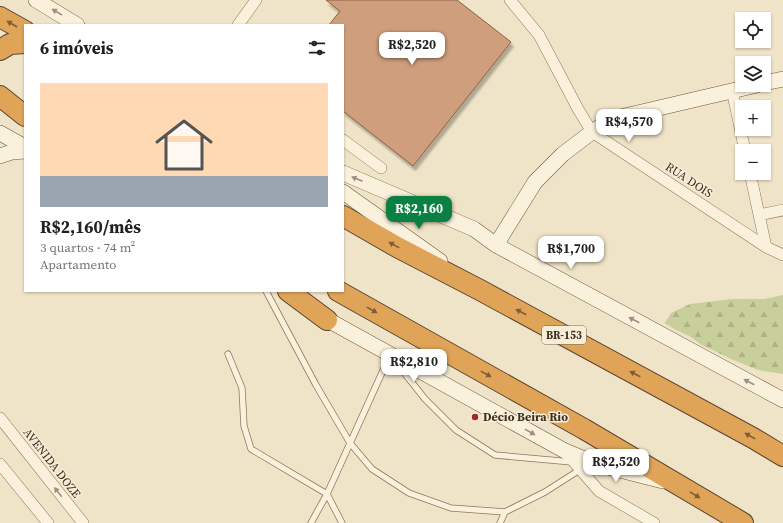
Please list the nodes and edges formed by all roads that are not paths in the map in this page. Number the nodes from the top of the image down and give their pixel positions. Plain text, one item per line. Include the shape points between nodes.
1 (36, 0) edge
2 (256, 0) edge
3 (510, 0) edge
4 (0, 17) edge
5 (76, 24) edge
6 (239, 24) edge
7 (24, 30) edge
8 (24, 43) edge
9 (0, 50) edge
10 (783, 79) edge
11 (771, 82) edge
12 (735, 89) edge
13 (732, 90) junction
14 (0, 96) edge
15 (0, 103) edge
16 (24, 115) edge
17 (24, 115) edge
18 (592, 132) junction
19 (0, 133) edge
20 (344, 141) edge
21 (744, 144) edge
22 (24, 146) edge
23 (24, 151) edge
24 (0, 156) edge
25 (381, 168) dead end
26 (344, 173) edge
27 (752, 180) edge
28 (344, 193) edge
29 (783, 210) edge
30 (759, 215) junction
31 (344, 217) edge
32 (496, 245) junction
33 (766, 247) junction
34 (783, 255) edge
35 (480, 290) junction
36 (267, 292) edge
37 (278, 292) edge
38 (289, 292) edge
39 (340, 292) edge
40 (327, 320) junction
41 (228, 354) dead end
42 (391, 355) junction
43 (783, 400) edge
44 (0, 418) edge
45 (350, 443) junction
46 (783, 456) edge
47 (573, 461) junction
48 (0, 464) edge
49 (596, 464) junction
50 (678, 484) junction
51 (327, 494) junction
52 (505, 512) junction
53 (77, 520) edge
54 (48, 523) edge
55 (311, 523) edge
56 (342, 523) edge
57 (500, 523) edge
58 (654, 523) edge
59 (743, 523) edge

5 -> 1 street
2 - 6 street
3 - 18 street, RUA DOIS via 539,35
7 -> 4 highway
8 - 9 highway via 10,44
10 - 11 street
12 - 13 street
13 - 18 street via 612,119
13 - 21 street
14 - 16 highway
15 - 17 highway
18 - 32 street via 563,154 534,182
18 - 33 street, RUA DOIS
19 - 22 street
20 - 25 street
23 - 24 street
32 -> 26 street via 474,229
27 - 30 street
28 - 35 street
29 - 30 street
30 - 33 street
35 -> 31 highway, BR-153
43 -> 32 street
33 - 34 street, RUA DOIS
46 -> 35 highway, BR-153
36 - 45 lane
37 - 40 street
38 - 40 highway
39 -> 50 highway
40 - 42 street
41 - 51 lane via 242,388 244,426 251,449
42 - 45 lane
42 -> 47 street
42 - 47 lane via 425,399 456,430 495,455
53 -> 44 street, AVENIDA DOZE
45 - 51 lane
45 - 52 lane via 372,469 409,493 451,508
47 - 49 street
47 - 49 lane
47 - 52 lane via 546,492
47 - 58 street via 599,491
48 - 54 street
49 - 50 street
50 -> 59 highway
51 - 55 lane
51 - 56 lane
52 - 57 lane

